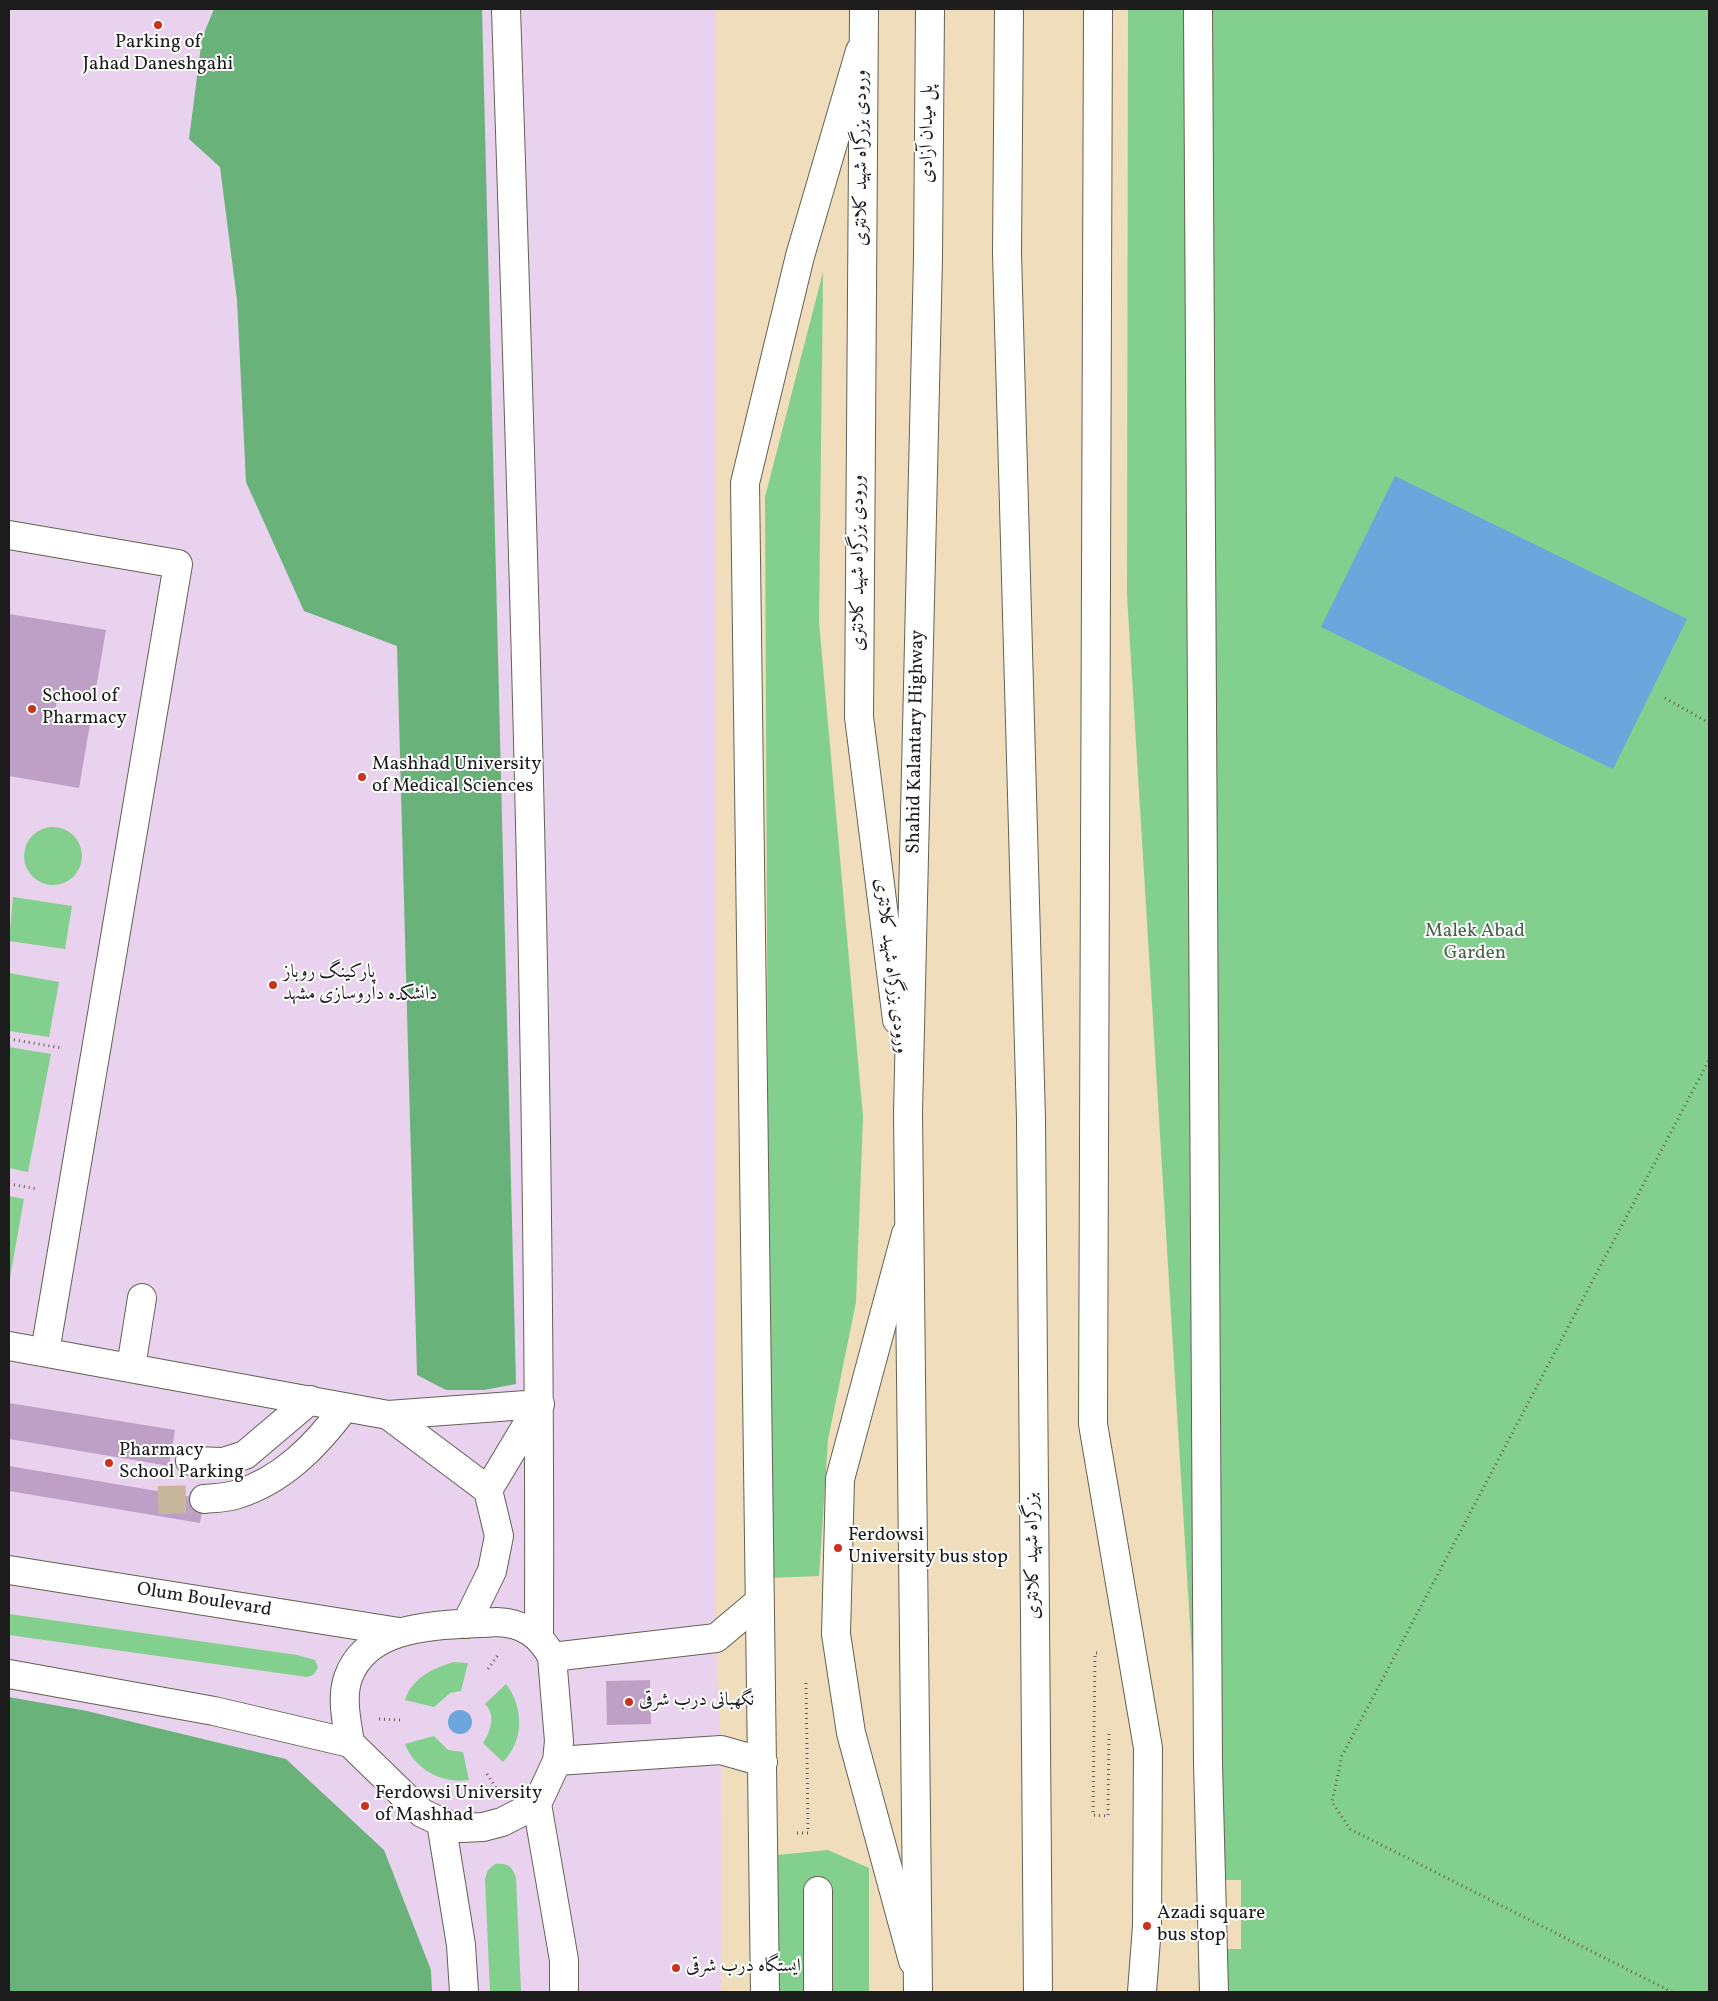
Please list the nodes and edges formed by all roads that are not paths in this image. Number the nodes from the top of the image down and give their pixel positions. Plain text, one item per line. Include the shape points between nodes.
1 (506, 9) edge
2 (864, 9) edge
3 (930, 9) edge
4 (1009, 9) edge
5 (1098, 9) edge
6 (1198, 9) edge
7 (864, 37) junction
8 (928, 258) joint
9 (9, 535) edge
10 (908, 1113) junction
11 (908, 1226) junction
12 (142, 1298) dead end
13 (9, 1346) edge
14 (45, 1352) junction
15 (131, 1367) junction
16 (310, 1400) junction
17 (540, 1404) junction
18 (345, 1407) junction
19 (388, 1415) junction
20 (190, 1461) dead end
21 (488, 1490) junction
22 (204, 1499) tunnel mouth
23 (9, 1570) edge
24 (760, 1601) junction
25 (466, 1624) junction
26 (399, 1632) junction
27 (545, 1647) junction
28 (9, 1674) edge
29 (350, 1743) junction
30 (556, 1762) junction
31 (763, 1762) junction
32 (537, 1804) junction
33 (441, 1822) junction
34 (818, 1891) dead end
35 (918, 1985) edge
36 (464, 1992) edge
37 (564, 1992) edge
38 (765, 1992) edge
39 (818, 1992) edge
40 (1038, 1992) edge
41 (1142, 1992) edge
42 (1214, 1992) edge

1 - 17 main road via 524,574
2 - 7 main road, ورودی بزرگراه شهید کلانتری
3 - 8 main road, پل میدان آزادی
4 - 40 main road via 1007,253 1030,1119
5 - 41 main road via 1093,1424 1148,1748 1147,1926
6 - 42 main road via 1208,1763
7 - 10 main road, ورودی بزرگراه شهید کلانتری via 859,716
7 - 24 main road via 800,256 745,484
8 - 10 main road, Shahid Kalantary Highway
9 - 14 main road via 178,564
10 - 11 main road, Shahid Kalantary Highway
11 - 35 main road
11 - 35 main road via 840,1479 836,1634 851,1732
12 - 15 main road
13 - 14 main road
14 - 15 main road
15 - 16 main road
16 - 18 main road
16 - 20 main road via 244,1455 223,1462
17 - 19 main road
17 - 21 main road
17 - 27 main road
18 - 19 main road
18 - 22 main road via 325,1434 298,1460 267,1482 233,1496
19 - 21 main road
21 - 25 main road via 499,1536 492,1571
23 - 26 main road, Olum Boulevard
24 - 27 main road via 716,1638
24 - 31 main road
25 - 26 main road
25 - 27 main road via 509,1622 520,1625
26 - 29 main road via 368,1649 348,1678 345,1698
27 - 30 main road via 559,1741
28 - 29 main road via 214,1711
29 - 33 main road via 422,1813
30 - 31 main road via 721,1750
30 - 32 main road
31 - 38 main road
32 - 33 main road via 502,1822 483,1827 461,1828
32 - 37 main road via 564,1960
33 - 36 main road via 461,1945
34 - 39 main road

